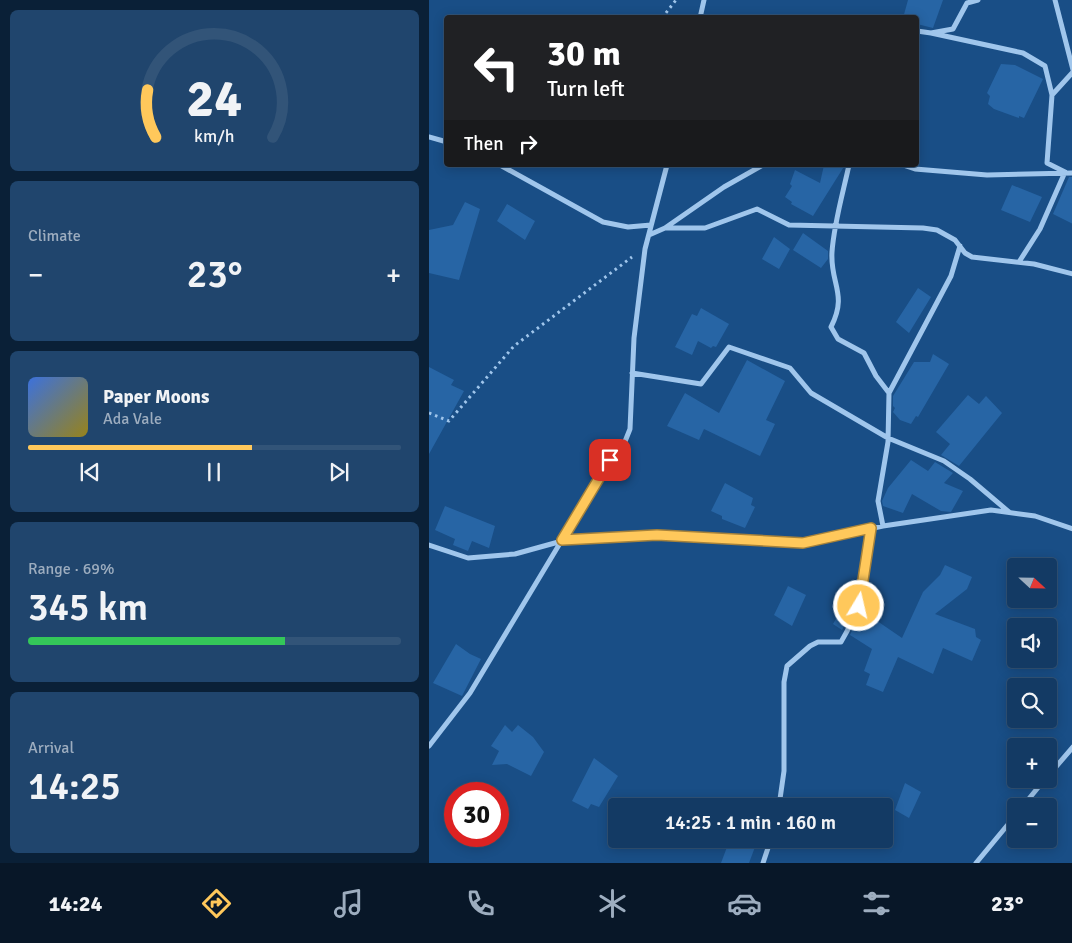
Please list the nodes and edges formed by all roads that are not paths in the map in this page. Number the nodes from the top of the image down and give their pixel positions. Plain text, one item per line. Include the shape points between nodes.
1 (704, 0) edge
2 (978, 0) edge
3 (1055, 0) edge
4 (701, 15) edge
5 (919, 31) edge
6 (931, 33) junction
7 (1072, 71) edge
8 (1052, 95) junction
9 (429, 138) edge
10 (444, 141) edge
11 (505, 167) edge
12 (666, 167) edge
13 (759, 167) edge
14 (849, 167) edge
15 (909, 167) edge
16 (1065, 172) junction
17 (1072, 173) edge
18 (651, 225) junction
19 (837, 226) junction
20 (665, 228) junction
21 (649, 235) junction
22 (960, 246) junction
23 (1019, 262) junction
24 (1072, 274) edge
25 (632, 373) junction
26 (889, 393) junction
27 (888, 438) junction
28 (1009, 513) junction
29 (883, 526) junction
30 (871, 528) junction
31 (1072, 530) edge
32 (562, 540) junction
33 (429, 545) edge
34 (429, 746) edge
35 (1072, 747) edge
36 (1057, 765) edge
37 (1038, 788) edge
38 (780, 798) edge
39 (1030, 798) edge
40 (1007, 826) edge
41 (768, 848) edge
42 (763, 863) edge
43 (976, 863) edge

1 - 4 street
2 - 6 street via 967,3 953,28
3 - 7 street
5 - 6 street
6 - 8 street via 1023,54 1045,66
7 - 8 street
8 - 16 street via 1047,163
9 - 10 street
11 - 18 street via 603,222 627,227
12 - 18 street
13 - 20 street
14 - 19 street
15 - 16 street via 987,176
16 - 17 street
16 - 23 street via 1040,229
18 - 21 street
19 - 20 street via 789,225 757,209 705,228
19 - 22 street via 923,228 947,235
19 - 26 street via 832,254 840,297 839,312 831,328 838,339 864,353
20 - 21 street
21 - 25 street
22 - 23 street via 972,257
22 - 26 street via 951,276
23 - 24 street
25 - 27 street via 701,384 729,348 790,368 811,394
25 - 32 street via 630,429 624,444 610,460
26 - 27 street
27 - 28 street via 944,461
27 - 29 street via 878,501
28 - 29 street via 991,510
28 - 31 street via 1035,516
29 - 30 street
30 - 32 street via 803,543 657,535
30 - 38 street via 859,606 841,642 818,642 787,666 783,682 784,771
32 - 33 street via 515,554 468,558
32 - 34 street via 470,693
35 - 36 street
37 - 39 street
40 - 43 street
41 - 42 street

